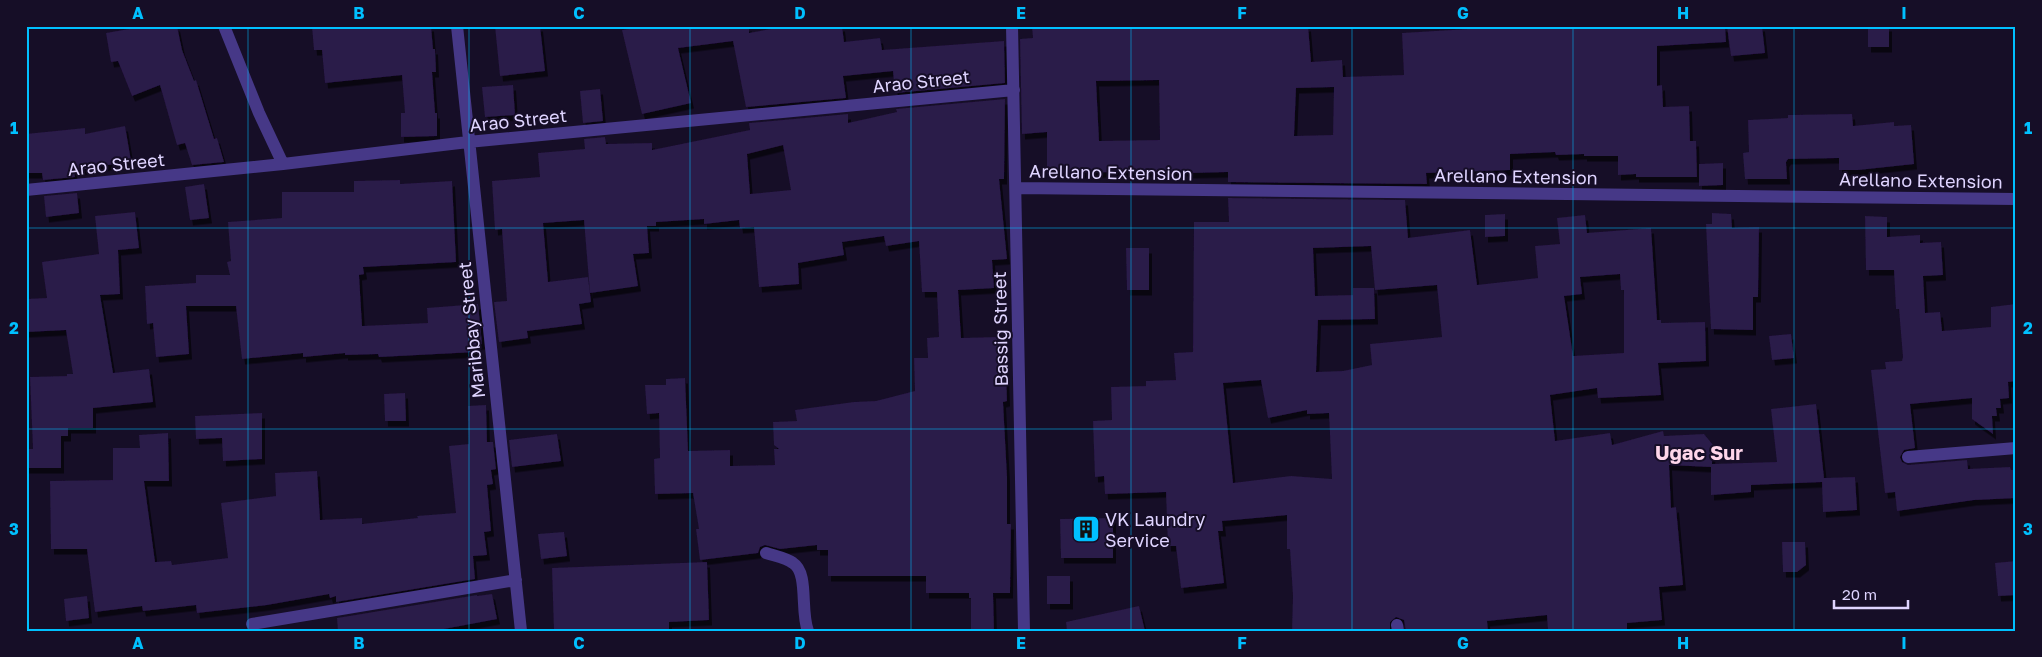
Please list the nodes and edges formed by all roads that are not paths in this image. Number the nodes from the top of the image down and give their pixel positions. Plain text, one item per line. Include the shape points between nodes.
1 (224, 26) edge
2 (457, 26) edge
3 (1012, 26) edge
4 (1014, 90) junction
5 (468, 142) junction
6 (283, 164) junction
7 (1016, 188) junction
8 (26, 190) edge
9 (2016, 199) edge
10 (2016, 448) edge
11 (1908, 457) dead end
12 (766, 553) dead end
13 (516, 580) junction
14 (252, 624) dead end
15 (521, 631) edge
16 (808, 631) edge
17 (1024, 631) edge

1 - 6 street
2 - 5 street, Maribbay Street
3 - 4 street, Bassig Street
4 - 5 street, Arao Street
4 - 7 street, Bassig Street
5 - 6 street, Arao Street
5 - 13 street, Maribbay Street
6 - 8 street, Arao Street
7 - 9 street, Arellano Extension
7 - 17 street, Bassig Street
10 - 11 street
12 - 16 street via 792,562 800,569 804,620
13 - 14 street
13 - 15 street, Maribbay Street

